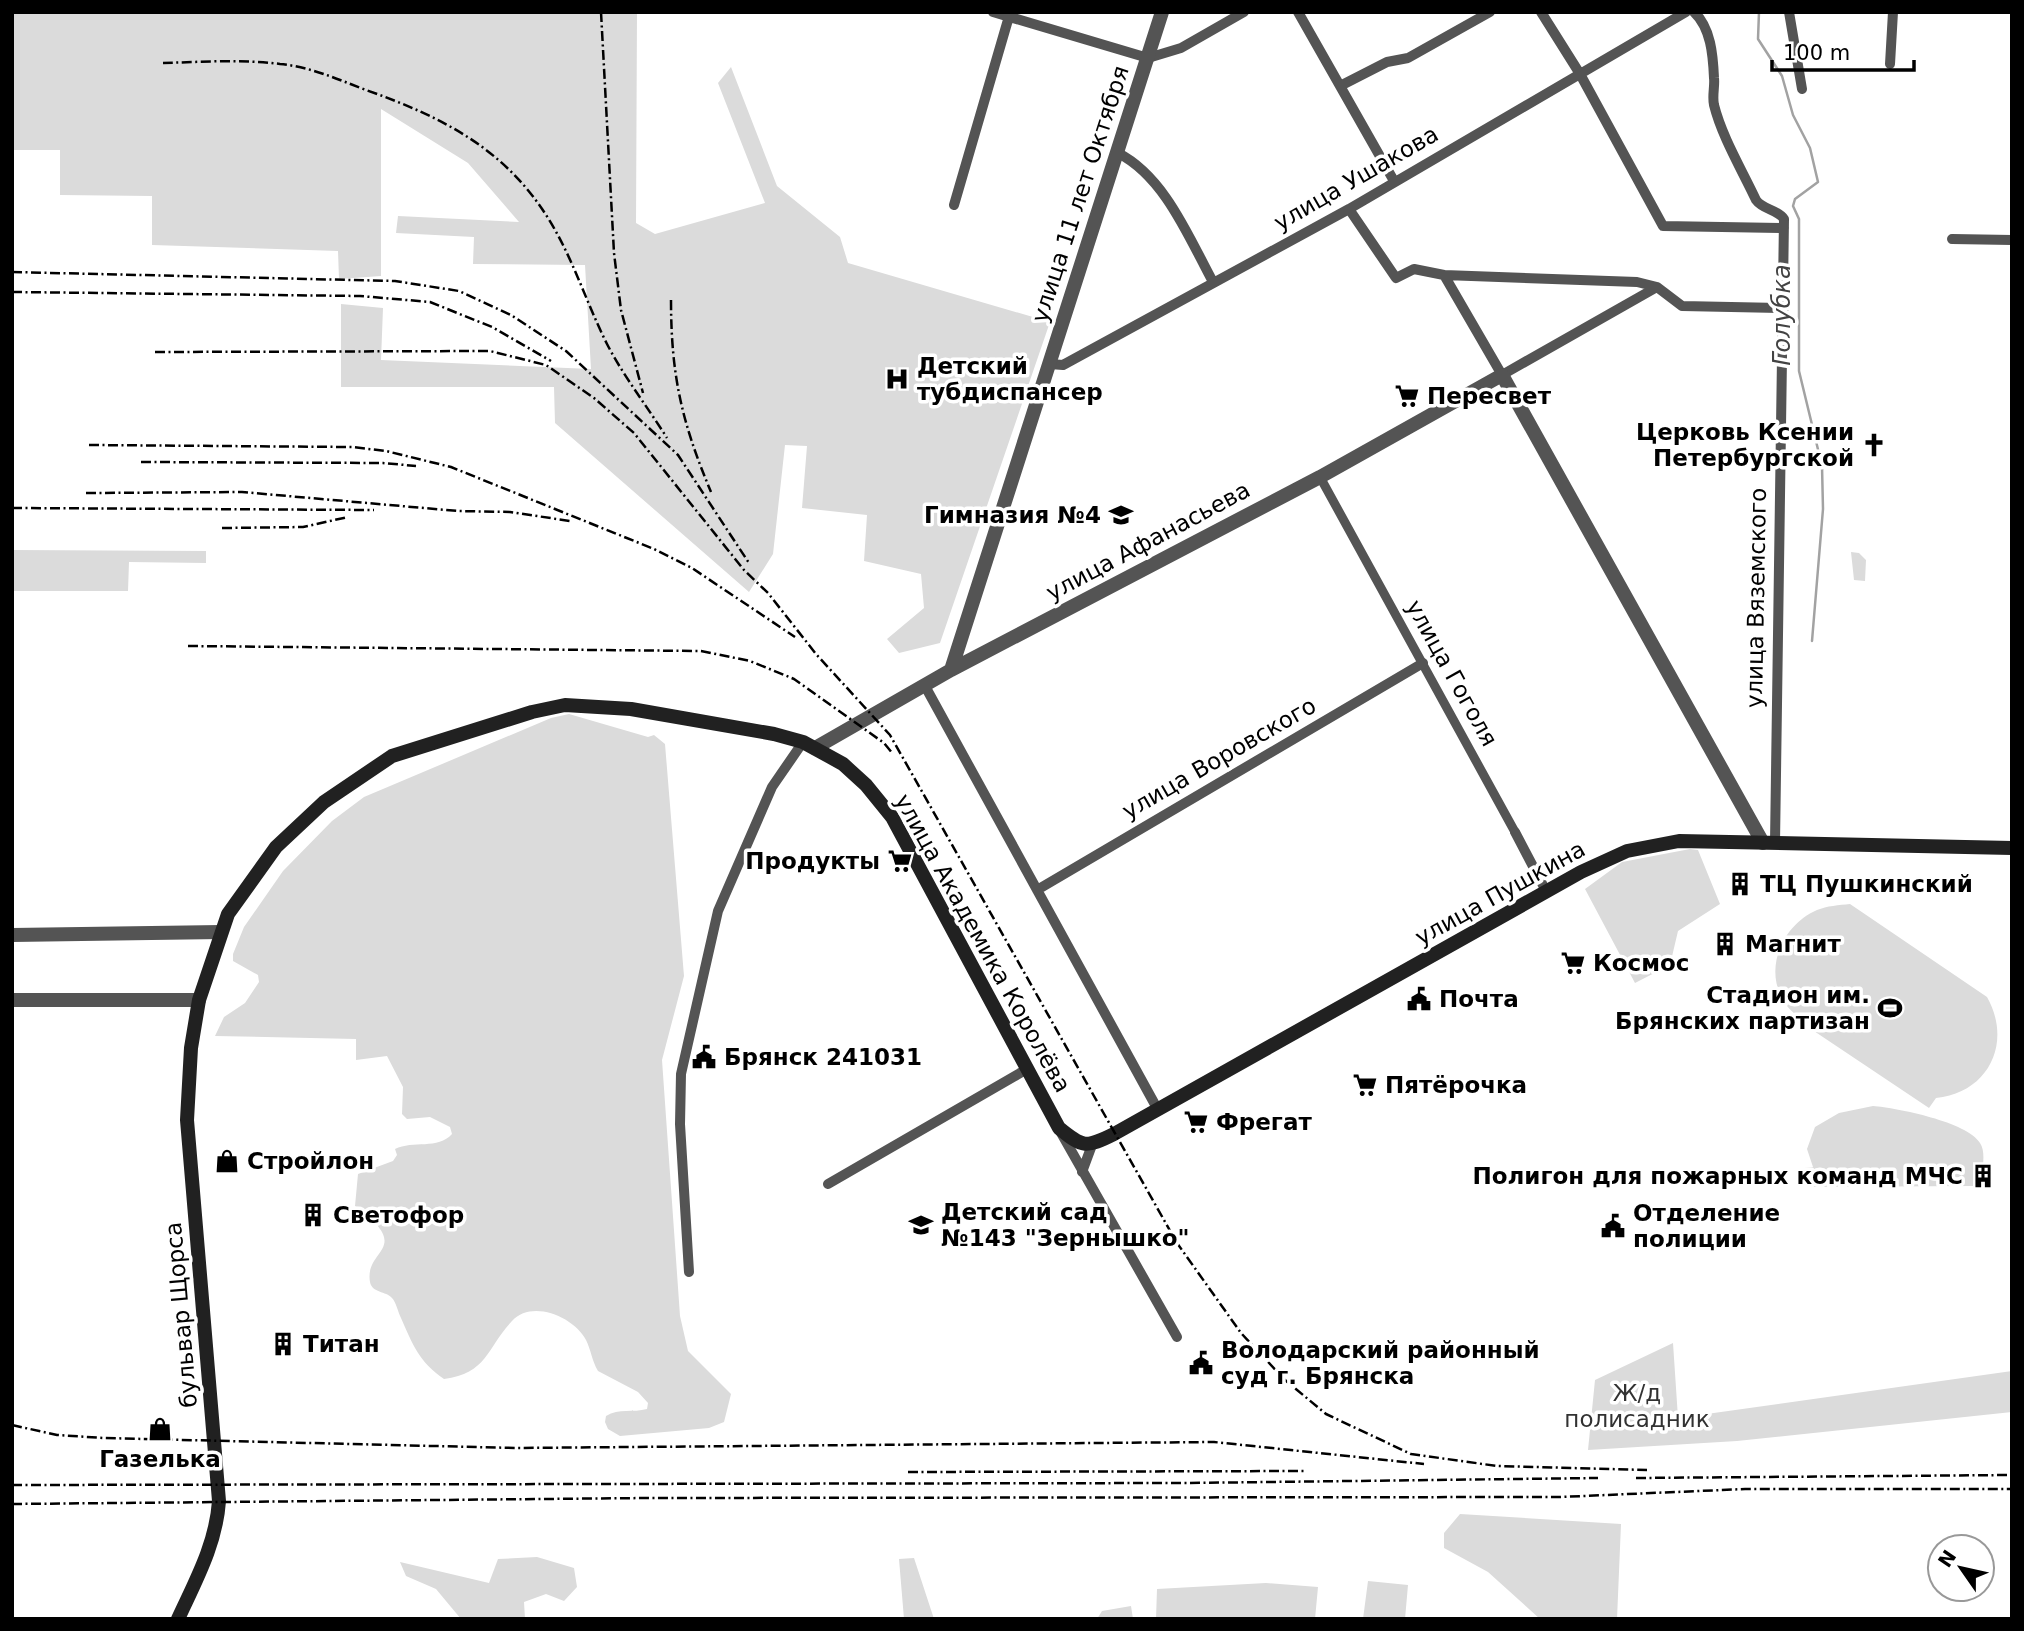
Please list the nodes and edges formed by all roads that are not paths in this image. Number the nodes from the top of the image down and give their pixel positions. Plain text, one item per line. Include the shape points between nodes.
1 (993, 12) edge
2 (1162, 12) edge
3 (1244, 12) edge
4 (1298, 12) edge
5 (1490, 12) edge
6 (1541, 12) edge
7 (1694, 12) edge
8 (1789, 12) edge
9 (1893, 12) edge
10 (1682, 14) edge
11 (1010, 15) edge
12 (1148, 58) junction
13 (1890, 64) dead end
14 (1580, 74) junction
15 (1340, 86) junction
16 (1802, 89) dead end
17 (1118, 153) junction
18 (1395, 181) junction
19 (954, 205) dead end
20 (1349, 209) junction
21 (1784, 228) junction
22 (1952, 239) dead end
23 (2012, 240) edge
24 (1444, 275) junction
25 (1213, 282) junction
26 (1657, 286) junction
27 (1784, 308) junction
28 (1050, 363) junction
29 (1502, 375) junction
30 (1320, 477) junction
31 (1423, 663) junction
32 (951, 670) junction
33 (925, 686) junction
34 (809, 745) junction
35 (1515, 832) joint
36 (1769, 843) junction
37 (2012, 848) edge
38 (1037, 890) junction
39 (1545, 891) junction
40 (221, 932) junction
41 (12, 935) edge
42 (12, 1000) edge
43 (199, 1000) junction
44 (1027, 1069) junction
45 (1158, 1110) junction
46 (1059, 1128) junction
47 (1092, 1145) junction
48 (1082, 1172) junction
49 (828, 1184) dead end
50 (689, 1272) dead end
51 (1177, 1336) dead end
52 (178, 1619) edge

1 - 11 street
2 - 12 street, улица 11 лет Октября
3 - 12 street via 1181,48
4 - 15 street
5 - 15 street via 1408,58 1387,62
6 - 14 street
7 - 21 street via 1709,36 1719,118 1756,200 1781,214
8 - 16 street
9 - 13 street
10 - 14 street, улица Ушакова
11 - 12 street
11 - 19 street
12 - 17 street, улица 11 лет Октября
14 - 18 street, улица Ушакова
14 - 21 street via 1663,226
15 - 18 street
17 - 25 street via 1147,175 1179,220
17 - 28 street, улица 11 лет Октября
18 - 20 street, улица Ушакова
20 - 24 street via 1396,278 1414,269
20 - 25 street, улица Ушакова
21 - 27 street, улица Вяземского
22 - 23 street
24 - 26 street
24 - 29 street
25 - 28 street, улица Ушакова via 1063,365
26 - 27 street via 1682,306
26 - 29 street
27 - 36 street, улица Вяземского
28 - 32 street, улица 11 лет Октября
29 - 30 street, улица Афанасьева
29 - 36 street
30 - 31 street, улица Гоголя
30 - 32 street, улица Афанасьева
31 - 35 street, улица Гоголя
31 - 38 street, улица Воровского
32 - 33 street, улица Афанасьева
33 - 34 street, улица Афанасьева
33 - 38 street
34 - 40 main road, улица Академика Королёва via 765,732 593,705 565,705 463,732 392,757 324,802 269,856 228,914
34 - 44 main road, улица Академика Королёва via 843,764 892,817
34 - 50 street via 772,787 718,911 681,1074
35 - 39 street, улица Гоголя
36 - 37 main road, улица Пушкина
36 - 39 main road, улица Пушкина via 1679,841 1627,851
38 - 45 street
39 - 45 main road, улица Пушкина
40 - 41 street
40 - 43 main road, бульвар Щорса
42 - 43 street
43 - 52 main road, бульвар Щорса via 187,1120 219,1501 212,1545
44 - 46 main road, улица Академика Королёва
44 - 49 street
45 - 47 main road, улица Пушкина
46 - 47 main road via 1078,1144
46 - 48 street, улица Академика Королёва
47 - 48 street
48 - 51 street, улица Академика Королёва

